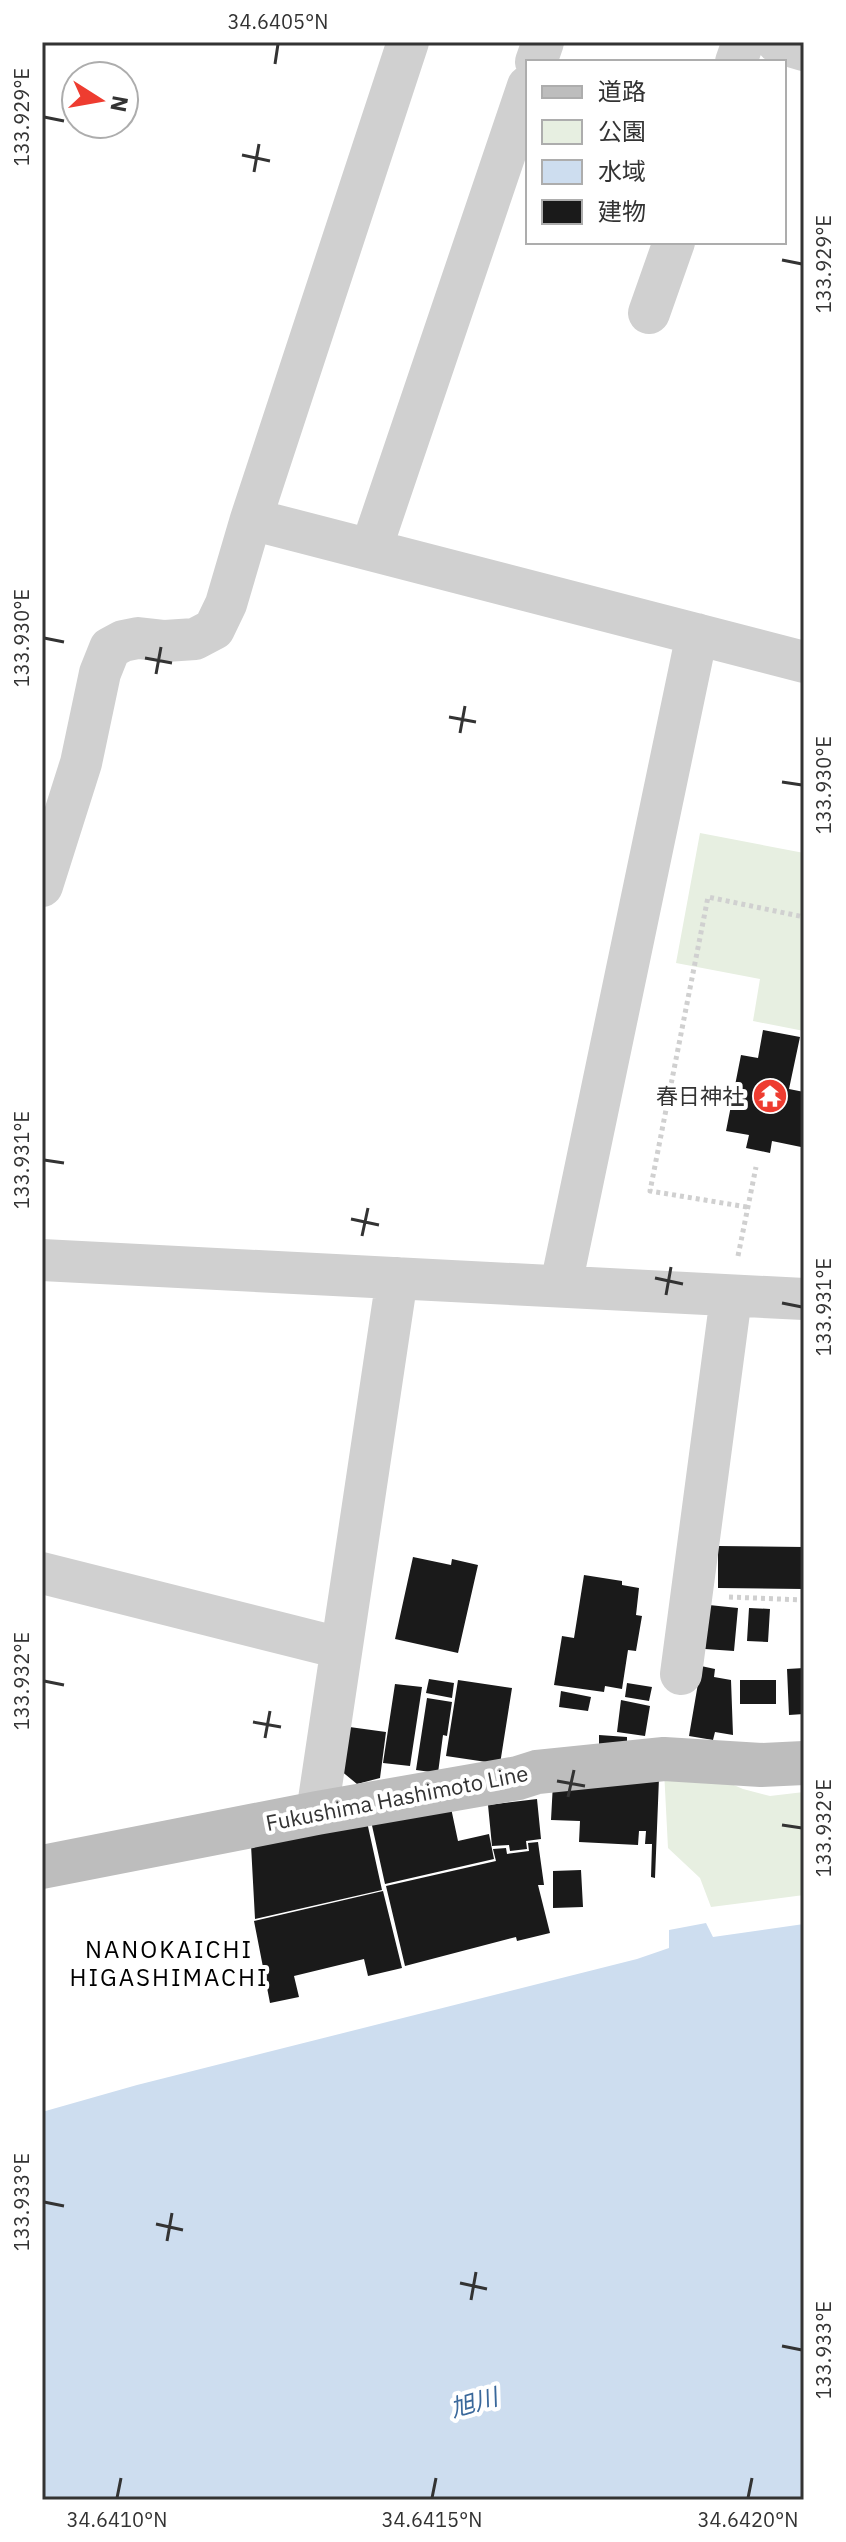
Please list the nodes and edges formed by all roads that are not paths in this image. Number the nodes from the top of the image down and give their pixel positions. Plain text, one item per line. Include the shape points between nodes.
1 (408, 42) edge
2 (777, 42) edge
3 (804, 50) edge
4 (526, 92) edge
5 (673, 244) edge
6 (649, 313) dead end
7 (251, 519) junction
8 (371, 549) junction
9 (697, 634) junction
10 (804, 662) edge
11 (42, 886) edge
12 (42, 1260) edge
13 (397, 1278) junction
14 (561, 1285) junction
15 (731, 1297) junction
16 (804, 1299) edge
17 (42, 1573) edge
18 (340, 1648) junction
19 (681, 1674) dead end
20 (804, 1763) edge
21 (317, 1813) junction
22 (42, 1867) edge

1 - 7 street
2 - 3 street
4 - 8 street
5 - 6 street
7 - 8 street
7 - 11 street via 214,629 195,639 138,638 110,648
8 - 9 street
9 - 10 street
9 - 14 street
12 - 13 street
13 - 14 street
13 - 18 street
14 - 15 street
15 - 16 street
15 - 19 street
17 - 18 street
18 - 21 street
20 - 21 main road, Fukushima Hashimoto Line via 671,1759 565,1769
21 - 22 main road, Fukushima Hashimoto Line

